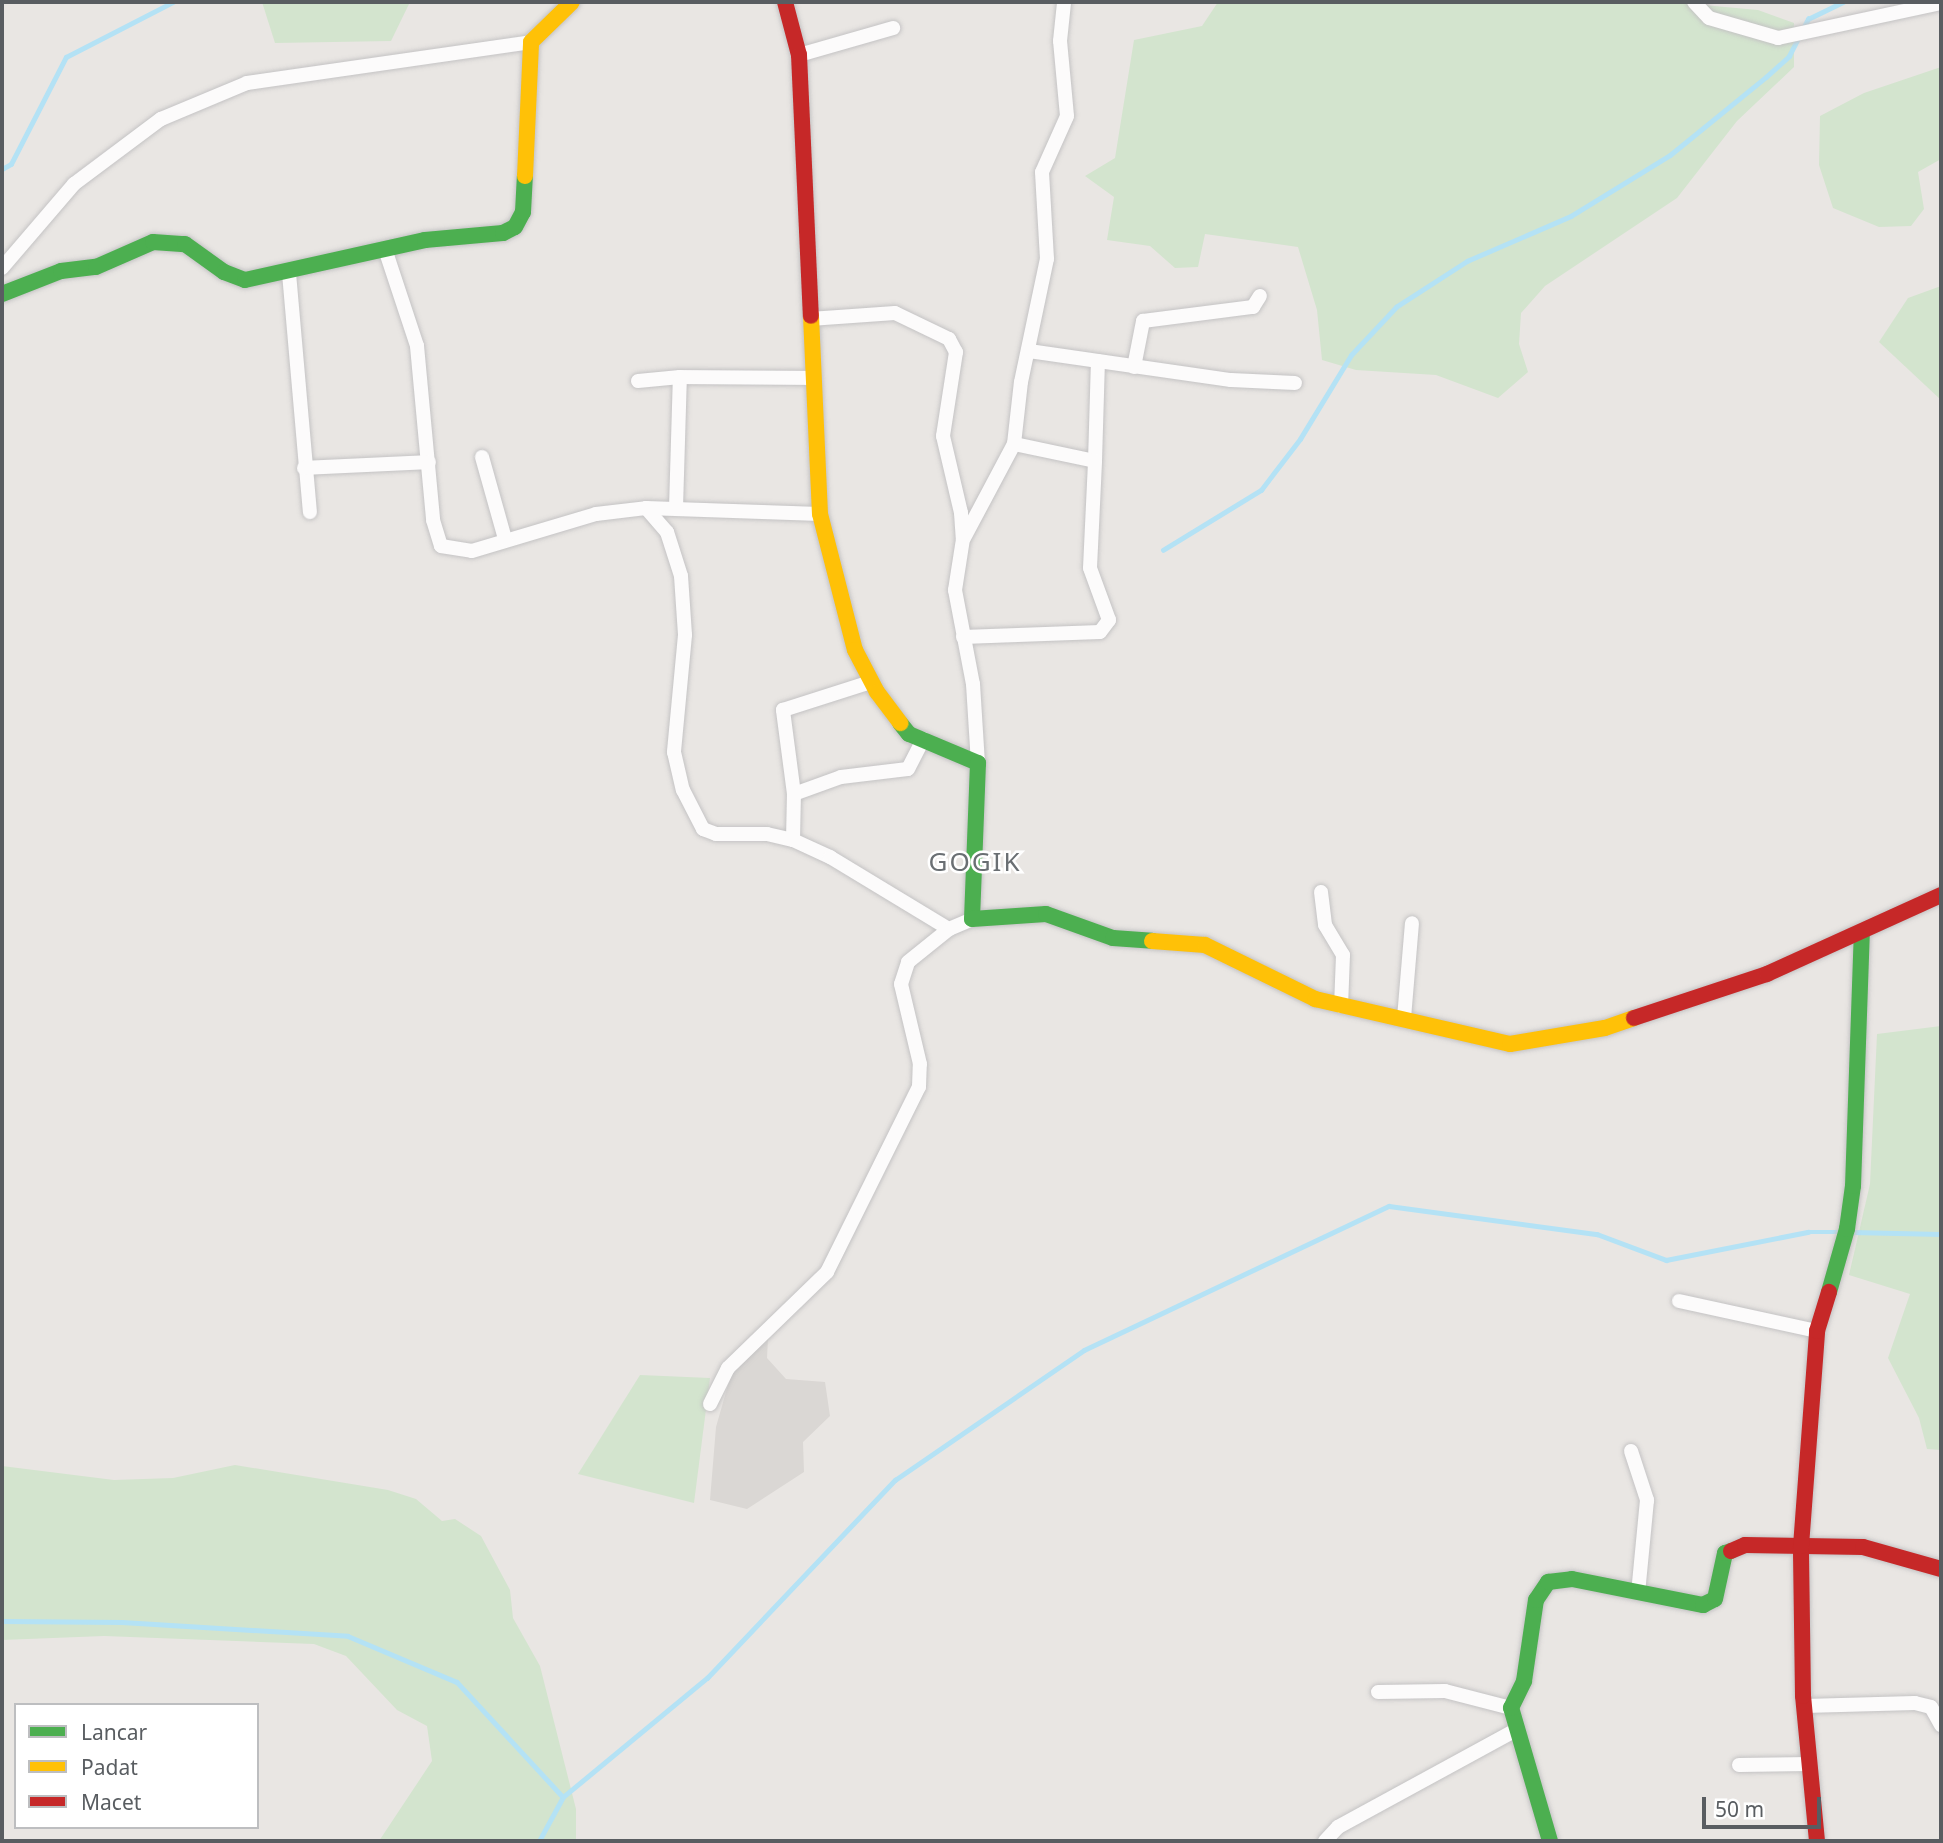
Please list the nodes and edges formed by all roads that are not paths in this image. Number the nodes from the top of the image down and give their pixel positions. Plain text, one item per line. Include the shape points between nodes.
1 (572, 2) edge
2 (785, 2) edge
3 (1064, 2) edge
4 (1695, 2) edge
5 (1941, 3) edge
6 (893, 28) dead end
7 (531, 43) junction
8 (799, 55) junction
9 (385, 249) junction
10 (2, 268) edge
11 (289, 273) junction
12 (2, 294) edge
13 (1260, 296) dead end
14 (810, 319) junction
15 (1029, 351) junction
16 (1098, 361) junction
17 (1134, 367) junction
18 (680, 377) junction
19 (814, 378) junction
20 (638, 381) dead end
21 (1295, 383) dead end
22 (1014, 444) junction
23 (482, 457) dead end
24 (1095, 461) junction
25 (429, 462) junction
26 (304, 468) junction
27 (646, 508) junction
28 (676, 508) junction
29 (310, 512) dead end
30 (820, 514) junction
31 (505, 539) junction
32 (964, 539) junction
33 (963, 637) junction
34 (871, 682) junction
35 (923, 739) junction
36 (978, 763) junction
37 (794, 793) junction
38 (793, 840) junction
39 (1321, 892) dead end
40 (1941, 895) edge
41 (972, 919) junction
42 (1412, 923) dead end
43 (949, 929) junction
44 (1862, 934) junction
45 (1341, 1006) junction
46 (1404, 1018) junction
47 (1679, 1301) dead end
48 (1817, 1331) junction
49 (710, 1404) dead end
50 (1631, 1451) dead end
51 (1801, 1546) junction
52 (1941, 1569) edge
53 (1637, 1593) junction
54 (1378, 1692) dead end
55 (1804, 1706) junction
56 (1511, 1708) junction
57 (1941, 1725) edge
58 (1514, 1731) junction
59 (1739, 1765) dead end
60 (1809, 1765) junction
61 (1325, 1841) edge
62 (1550, 1841) edge
63 (1817, 1841) edge

1 - 7 street
2 - 8 street
3 - 15 street via 1060,41 1068,116 1042,172 1047,259
4 - 5 street via 1709,18 1778,38
6 - 8 street
7 - 9 street via 521,220 503,233 425,240
7 - 10 street via 247,83 161,119 74,184
8 - 14 street
9 - 11 street
9 - 25 street via 417,346
11 - 12 street via 245,280 224,272 184,244 153,242 96,267 61,271
11 - 26 street
13 - 17 street via 1253,307 1143,321
14 - 19 street
14 - 32 street via 895,313 949,339 956,352 943,436
15 - 16 street
15 - 22 street
16 - 17 street
16 - 24 street
17 - 21 street via 1249,382
18 - 19 street
18 - 20 street
18 - 28 street
19 - 30 street
22 - 24 street
22 - 32 street
23 - 31 street
24 - 33 street via 1090,568 1110,620 1107,628
25 - 26 street
25 - 31 street via 436,539 441,546 472,551
26 - 29 street
27 - 28 street
27 - 31 street via 596,514
27 - 38 street via 667,532 681,576 685,635 674,752 683,790 704,829
28 - 30 street
30 - 34 street via 848,627
32 - 33 street via 955,590
33 - 36 street via 973,684
34 - 35 street via 896,721
34 - 37 street via 783,710
35 - 36 street
35 - 37 street via 908,769 841,778
36 - 41 street
37 - 38 street
38 - 43 street via 830,857
39 - 45 street via 1325,925 1343,955
40 - 44 street
41 - 43 street
41 - 45 street via 1046,914 1113,937 1205,946 1294,990
42 - 46 street
43 - 49 street via 917,951 903,975 902,994 920,1064 919,1087 827,1272 742,1352 728,1368
44 - 46 street via 1767,974 1567,1037 1510,1044
44 - 48 street via 1846,1236
45 - 46 street
47 - 48 street
48 - 51 street
50 - 53 street via 1647,1500
51 - 52 street via 1880,1549
51 - 53 street via 1728,1549 1718,1591 1710,1603
51 - 55 street
53 - 56 street via 1572,1579 1548,1581 1536,1600 1524,1681
54 - 56 street via 1445,1691
55 - 57 street via 1915,1703 1931,1707
55 - 60 street
56 - 58 street
58 - 61 street via 1338,1827
58 - 62 street
59 - 60 street
60 - 63 street

